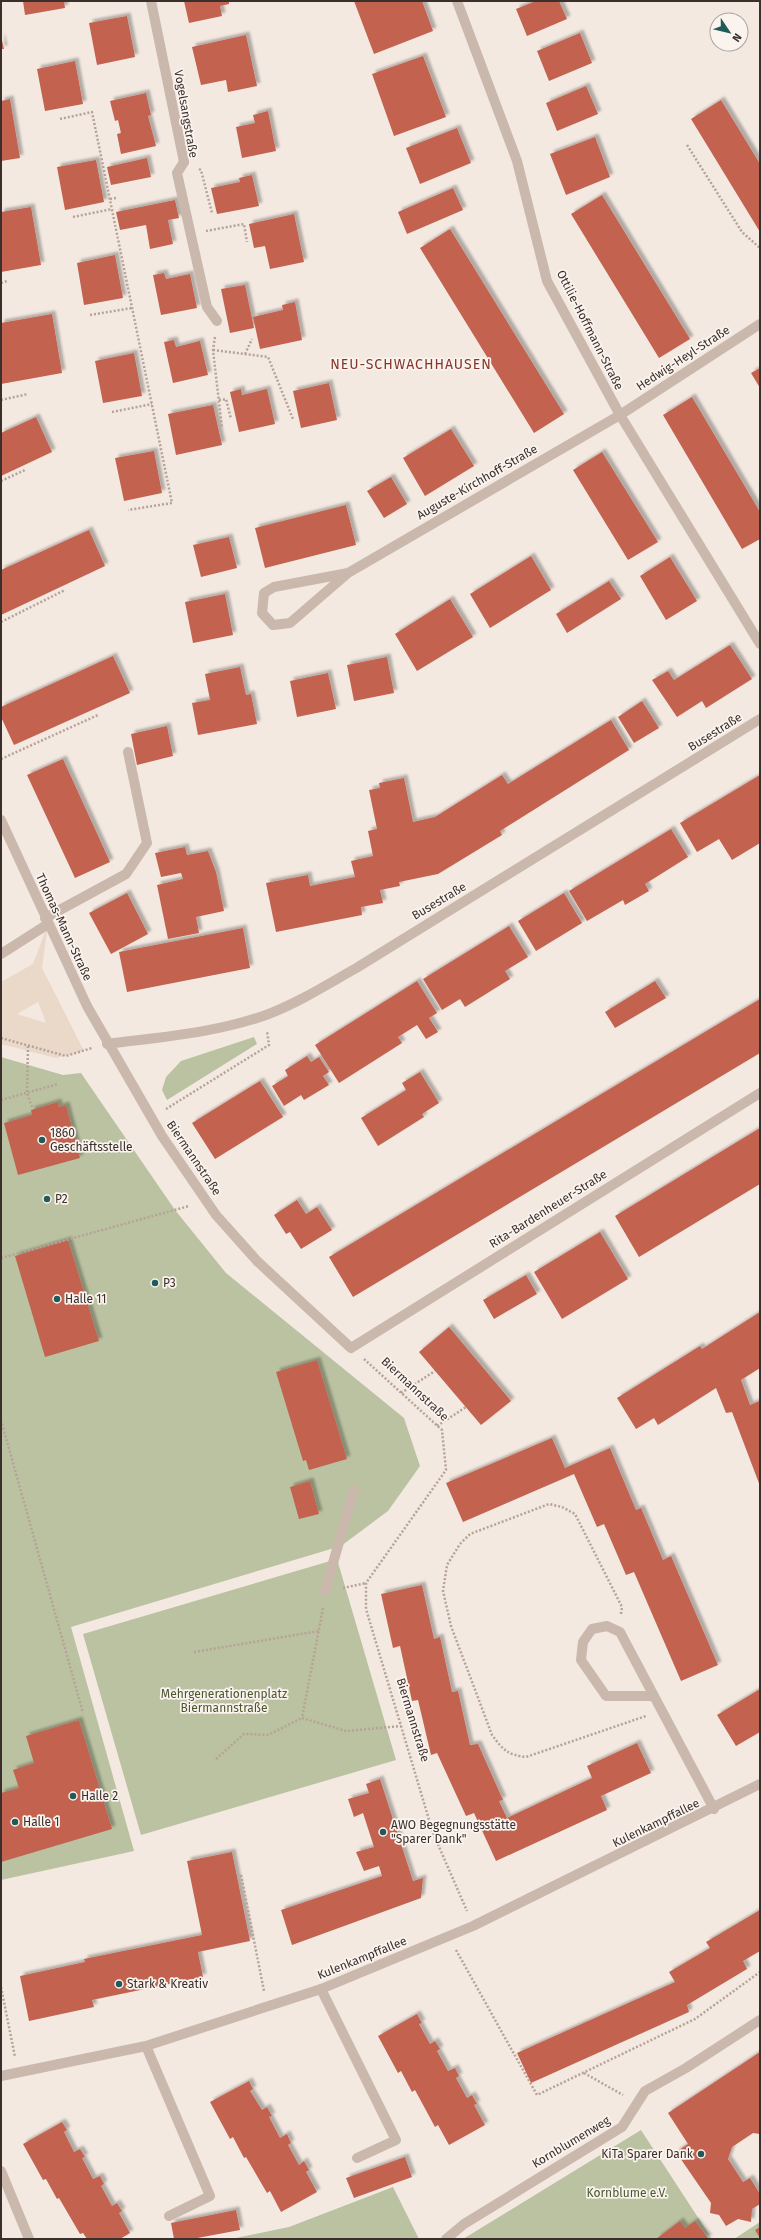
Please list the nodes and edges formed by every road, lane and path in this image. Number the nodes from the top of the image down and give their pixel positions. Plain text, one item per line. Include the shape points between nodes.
1 (150, 1) edge
2 (457, 1) edge
3 (60, 119) dead end
4 (687, 146) dead end
5 (184, 162) junction
6 (116, 198) dead end
7 (110, 199) junction
8 (112, 209) junction
9 (212, 213) dead end
10 (73, 217) dead end
11 (204, 232) dead end
12 (247, 242) dead end
13 (760, 248) edge
14 (7, 281) dead end
15 (1, 283) edge
16 (132, 308) junction
17 (90, 315) dead end
18 (217, 321) joint
19 (760, 324) edge
20 (252, 339) dead end
21 (213, 350) junction
22 (245, 354) junction
23 (28, 394) dead end
24 (1, 400) edge
25 (219, 400) junction
26 (152, 404) junction
27 (112, 412) dead end
28 (620, 415) junction
29 (231, 419) dead end
30 (293, 419) dead end
31 (222, 428) dead end
32 (25, 470) dead end
33 (1, 481) edge
34 (128, 510) dead end
35 (348, 573) junction
36 (65, 590) dead end
37 (1, 622) edge
38 (760, 644) edge
39 (98, 715) dead end
40 (760, 719) edge
41 (128, 752) dead end
42 (1, 759) edge
43 (1, 820) edge
44 (47, 921) junction
45 (1, 954) edge
46 (265, 1015) junction
47 (1, 1038) edge
48 (108, 1044) junction
49 (28, 1046) junction
50 (58, 1084) dead end
51 (27, 1093) junction
52 (760, 1093) edge
53 (1, 1100) edge
54 (32, 1107) dead end
55 (151, 1118) junction
56 (207, 1202) junction
57 (1, 1258) edge
58 (350, 1348) junction
59 (435, 1371) dead end
60 (401, 1393) junction
61 (466, 1407) dead end
62 (1, 1420) edge
63 (437, 1426) junction
64 (354, 1490) dead end
65 (325, 1591) joint
66 (319, 1631) junction
67 (620, 1632) junction
68 (194, 1652) dead end
69 (654, 1696) junction
70 (661, 1710) junction
71 (83, 1713) dead end
72 (302, 1718) junction
73 (401, 1726) junction
74 (216, 1759) dead end
75 (760, 1784) edge
76 (714, 1809) junction
77 (241, 1875) dead end
78 (473, 1926) junction
79 (448, 1937) junction
80 (760, 1972) edge
81 (1, 1987) edge
82 (321, 1989) junction
83 (268, 2007) junction
84 (760, 2020) edge
85 (146, 2046) junction
86 (18, 2072) junction
87 (583, 2073) junction
88 (1, 2076) edge
89 (624, 2096) dead end
90 (357, 2158) dead end
91 (1, 2171) edge
92 (169, 2216) dead end
93 (29, 2239) edge
94 (446, 2239) edge

1 - 5 street, Vogelsangstraße
2 - 28 street, Ottilie-Hoffmann-Straße via 517,161 547,281
3 - 7 path via 92,112
4 - 13 path via 742,232
5 - 9 path via 201,170
5 - 18 street, Vogelsangstraße via 178,173 207,307
6 - 7 path
7 - 8 path
8 - 10 path
8 - 16 path
11 - 12 path via 244,224
14 - 15 path
16 - 17 path
16 - 26 path
18 - 21 path
19 - 28 street, Hedwig-Heyl-Straße
20 - 22 path
21 - 22 path
21 - 25 path
22 - 30 path via 268,357
23 - 24 path
25 - 29 path via 226,399
25 - 31 path
26 - 27 path
26 - 34 path via 172,503
28 - 35 street, Auguste-Kirchhoff-Straße
28 - 38 street, Ottilie-Hoffmann-Straße
32 - 33 path
35 - 35 street, Auguste-Kirchhoff-Straße via 274,586 264,593 262,613 273,625 290,622
36 - 37 path
39 - 42 path
40 - 46 street, Busestraße via 358,968 306,997
41 - 44 street via 147,843 126,874
43 - 44 street, Thomas-Mann-Straße
44 - 45 street
44 - 48 street, Thomas-Mann-Straße via 86,1006
46 - 48 street, Busestraße via 199,1033
46 - 55 path via 269,1045
47 - 49 path
48 - 49 path via 66,1056
48 - 55 street, Biermannstraße
49 - 51 path
50 - 51 path
51 - 53 path
51 - 54 path
52 - 58 street, Rita-Bardenheuer-Straße
55 - 56 street, Biermannstraße
56 - 57 path
56 - 58 street, Biermannstraße via 257,1261
58 - 60 path, Biermannstraße
59 - 60 path
60 - 63 path, Biermannstraße
61 - 63 path
62 - 71 path
63 - 73 path, Biermannstraße via 442,1430 446,1470 366,1583 366,1609
64 - 65 street
65 - 66 path
66 - 68 path
66 - 72 path
67 - 69 street, Kulenkampffallee
67 - 69 street via 607,1626 592,1629 583,1642 581,1660 606,1696
67 - 70 path via 622,1607 575,1514 562,1507 549,1504 470,1534 460,1544 447,1565 443,1591 451,1626 492,1735 512,1756 526,1757
69 - 70 street, Kulenkampffallee
70 - 76 street, Kulenkampffallee
72 - 73 path via 346,1732
72 - 74 path via 268,1735 244,1734
73 - 78 path, Biermannstraße via 434,1833
75 - 76 street, Kulenkampffallee
76 - 78 street, Kulenkampffallee
77 - 83 path
78 - 79 street, Kulenkampffallee
79 - 82 street, Kulenkampffallee
79 - 87 path via 537,2095
80 - 87 path via 695,2019
81 - 86 path
82 - 83 street, Kulenkampffallee
82 - 90 street via 396,2140
83 - 85 street, Kulenkampffallee
84 - 94 street, Kornblumenweg via 645,2091 622,2127 464,2224
85 - 86 street, Kulenkampffallee
85 - 92 street via 210,2196
86 - 88 street, Kulenkampffallee
87 - 89 path
91 - 93 street

